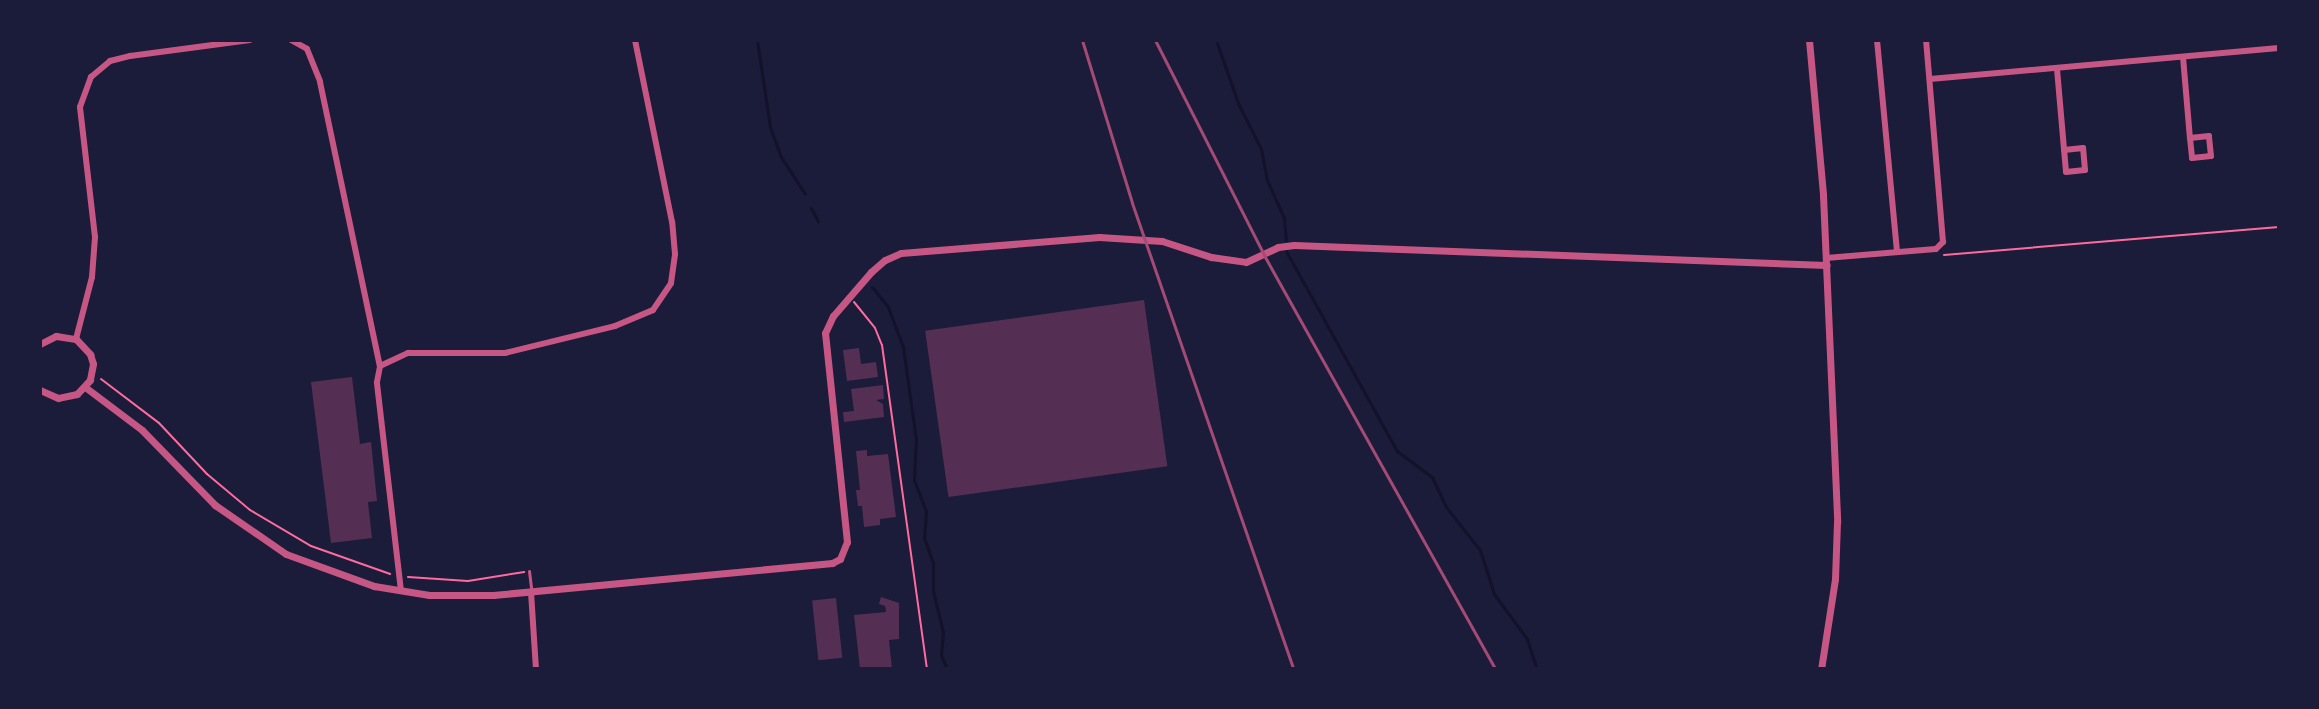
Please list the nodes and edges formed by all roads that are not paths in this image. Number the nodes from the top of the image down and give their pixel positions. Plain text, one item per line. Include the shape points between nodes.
1 (250, 40) edge
2 (291, 40) edge
3 (635, 40) edge
4 (1809, 40) edge
5 (1877, 40) edge
6 (1926, 40) edge
7 (2279, 48) edge
8 (2183, 57) junction
9 (2057, 69) junction
10 (1930, 79) junction
11 (2190, 138) junction
12 (2064, 150) junction
13 (1897, 252) junction
14 (1827, 262) junction
15 (76, 339) junction
16 (40, 344) edge
17 (380, 366) junction
18 (85, 387) junction
19 (40, 390) edge
20 (529, 571) road end
21 (401, 591) junction
22 (531, 592) junction
23 (536, 669) edge
24 (1821, 669) edge

1 - 15 street via 110,61 91,77 80,107 95,237 92,277
2 - 17 street via 307,49 320,82
3 - 17 street via 674,237 674,271 664,297 638,319 520,350 408,353
4 - 14 street
5 - 13 street
6 - 10 street
7 - 8 street
8 - 9 street
8 - 11 street
9 - 10 street
9 - 12 street
10 - 13 street via 1944,238 1936,249
11 - 11 street via 2192,158 2211,156 2209,136
12 - 12 street via 2066,172 2085,170 2083,148
13 - 14 street
14 - 22 street via 1294,245 1246,262 1162,241 1079,238 894,255 849,297 828,325 824,343 847,542 840,559
14 - 24 street via 1837,522 1835,579
15 - 16 street via 56,336
15 - 18 street via 93,364
17 - 21 street via 377,382
18 - 19 street via 58,398
18 - 21 street via 142,430 197,489 263,540 343,577
20 - 22 lane
21 - 22 street via 457,597
22 - 23 street

